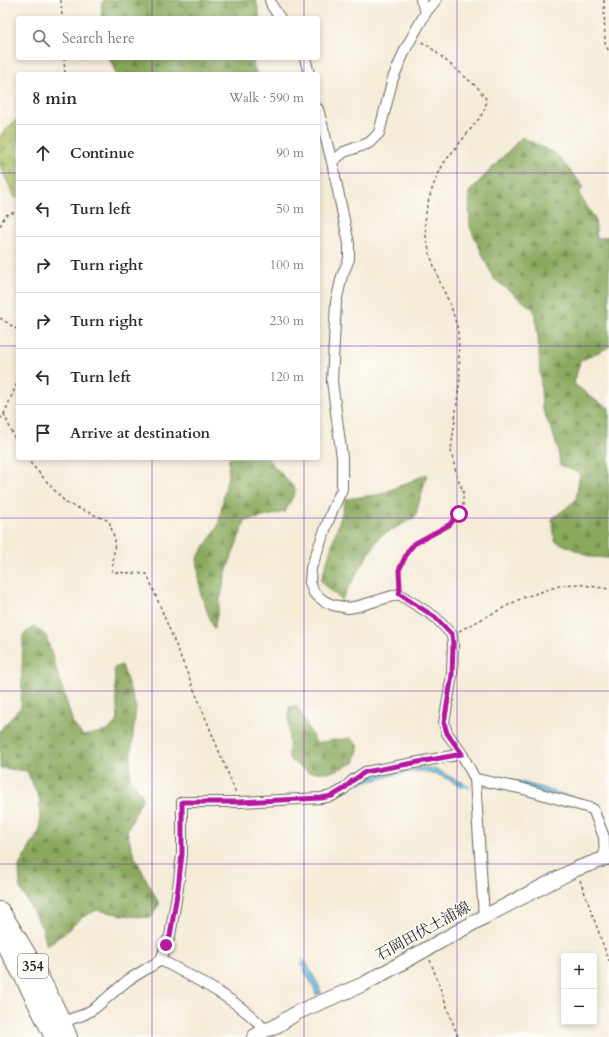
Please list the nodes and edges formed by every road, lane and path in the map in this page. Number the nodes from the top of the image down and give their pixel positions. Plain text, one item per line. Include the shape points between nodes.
1 (61, 0) edge
2 (270, 0) edge
3 (421, 0) edge
4 (436, 0) edge
5 (604, 0) edge
6 (426, 12) junction
7 (62, 16) edge
8 (279, 16) edge
9 (412, 37) junction
10 (609, 52) edge
11 (64, 60) edge
12 (306, 60) edge
13 (65, 72) edge
14 (308, 72) edge
15 (320, 116) edge
16 (332, 162) junction
17 (16, 213) edge
18 (0, 226) edge
19 (0, 318) edge
20 (16, 329) edge
21 (16, 386) edge
22 (4, 414) junction
23 (0, 419) edge
24 (16, 441) edge
25 (28, 460) edge
26 (609, 589) edge
27 (399, 594) junction
28 (452, 635) junction
29 (462, 754) junction
30 (475, 779) junction
31 (240, 802) junction
32 (607, 858) edge
33 (576, 869) junction
34 (0, 911) edge
35 (484, 917) junction
36 (0, 936) edge
37 (426, 949) junction
38 (161, 960) junction
39 (609, 961) edge
40 (61, 1032) edge
41 (260, 1034) edge
42 (458, 1037) edge

1 - 7 path
2 - 8 street
3 - 6 street
4 - 6 street
5 - 10 path via 605,43
6 - 9 street
9 - 16 street via 393,78 379,133 369,143 344,152
9 - 27 path via 430,47 478,88 486,103 481,116 443,164 431,190 425,222 430,255 452,306 458,330 460,389 450,451 463,492 463,506 449,525 414,544 408,551 399,570
11 - 13 path
12 - 14 street
15 - 16 street
16 - 27 street via 350,244 349,259 336,302 332,381 342,458 342,489 311,568 310,582 314,594 324,601 348,608
17 - 18 path via 7,214
19 - 20 path
21 - 22 path
22 - 23 path
22 - 24 path
25 - 31 path via 66,503 109,521 115,540 112,572 147,574
26 - 28 path via 577,584 562,585 522,598
27 - 28 street via 435,617
28 - 29 street via 452,675 444,723 447,733
29 - 30 street
29 - 31 street via 365,772 332,796
30 - 32 street via 524,789 593,809 604,836
30 - 35 street
31 - 38 street via 182,802 182,854 178,888 170,936
32 - 33 main road, 石岡田伏土浦線
33 - 35 main road, 石岡田伏土浦線
33 - 39 path
34 - 40 highway, 354 via 36,971
35 - 37 main road, 石岡田伏土浦線
36 - 40 highway, 354 via 27,984
37 - 41 main road, 石岡田伏土浦線 via 364,984 298,1012
37 - 42 path
38 - 40 street via 128,980
38 - 41 street via 231,1001 256,1020

